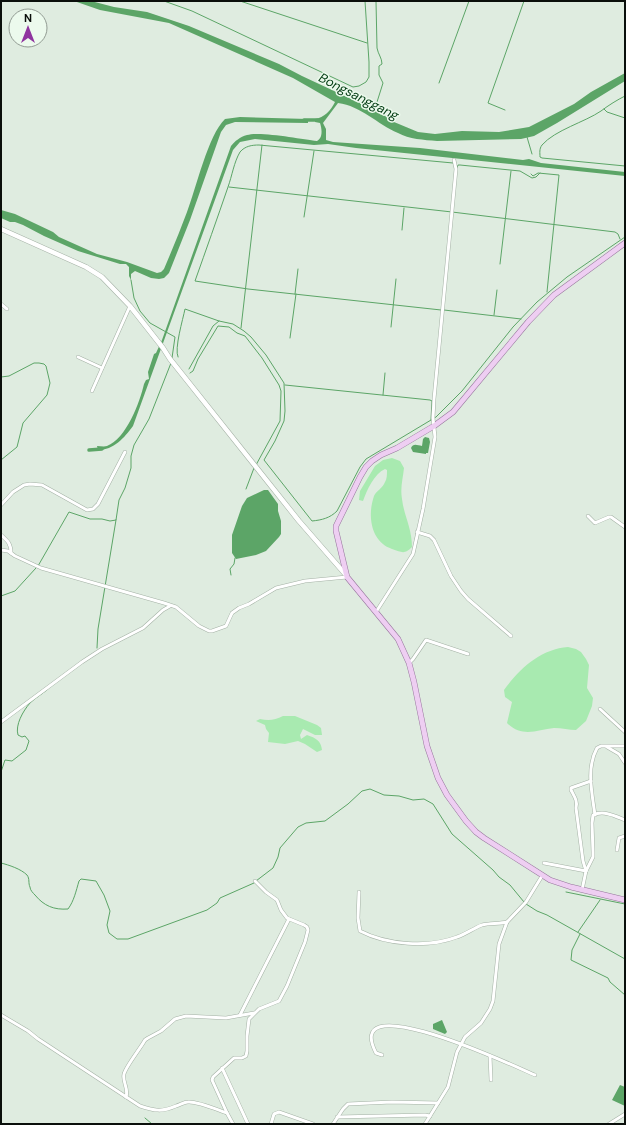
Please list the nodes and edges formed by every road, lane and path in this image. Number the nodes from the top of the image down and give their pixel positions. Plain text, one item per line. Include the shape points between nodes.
1 (454, 160) dead end
2 (1, 229) edge
3 (625, 243) edge
4 (1, 304) edge
5 (130, 306) junction
6 (7, 309) dead end
7 (78, 357) dead end
8 (102, 368) junction
9 (92, 391) dead end
10 (434, 421) junction
11 (125, 452) dead end
12 (1, 505) edge
13 (588, 516) dead end
14 (625, 527) edge
15 (417, 532) junction
16 (1, 535) edge
17 (1, 550) edge
18 (11, 553) junction
19 (347, 576) junction
20 (171, 606) junction
21 (376, 612) junction
22 (511, 636) dead end
23 (468, 654) dead end
24 (409, 663) junction
25 (600, 709) dead end
26 (1, 722) edge
27 (625, 732) edge
28 (606, 746) junction
29 (625, 746) edge
30 (625, 763) edge
31 (591, 781) junction
32 (594, 815) junction
33 (625, 820) edge
34 (625, 836) edge
35 (617, 850) dead end
36 (544, 863) dead end
37 (586, 871) junction
38 (542, 876) junction
39 (255, 882) dead end
40 (582, 890) junction
41 (359, 892) dead end
42 (625, 900) edge
43 (289, 919) junction
44 (507, 922) junction
45 (254, 1013) junction
46 (1, 1015) edge
47 (240, 1015) junction
48 (461, 1044) junction
49 (382, 1055) dead end
50 (490, 1056) junction
51 (222, 1068) junction
52 (535, 1075) dead end
53 (491, 1080) dead end
54 (126, 1097) junction
55 (438, 1103) junction
56 (227, 1113) junction
57 (625, 1114) edge
58 (430, 1116) junction
59 (338, 1117) junction
60 (271, 1123) edge
61 (233, 1124) edge
62 (248, 1124) edge
63 (275, 1124) edge
64 (313, 1124) edge
65 (333, 1124) edge
66 (425, 1124) edge
67 (609, 1124) edge

1 - 10 street via 456,176
2 - 5 main road via 86,267 102,277
3 - 10 main road via 554,295 452,412
4 - 6 street
5 - 8 street
5 - 19 main road via 171,361
7 - 8 street
8 - 9 street
10 - 15 street via 435,437
10 - 19 main road via 397,448 381,455 366,467 360,477 336,526
11 - 12 street via 93,509 82,508 42,485 30,484 13,492
13 - 14 street via 595,523 611,517
15 - 21 street via 413,554
15 - 22 street via 434,540 451,576 468,599
16 - 18 street via 8,541
17 - 18 street
18 - 20 street via 41,568
19 - 20 street via 305,581 276,588 232,613 226,626 212,630 199,626
19 - 21 main road
20 - 26 street via 143,628 82,662
21 - 24 main road via 398,639
23 - 24 street via 426,640
24 - 38 main road via 427,746 438,778 447,794 476,832
25 - 27 street
28 - 29 street
28 - 30 street via 619,754
28 - 31 street via 595,751
31 - 32 street
31 - 37 street via 571,788 577,805 582,861
32 - 33 street via 608,814
32 - 37 street via 593,852
34 - 35 street via 620,838
36 - 37 street
37 - 40 street
38 - 40 main road via 558,884
38 - 44 street via 526,902
39 - 43 street via 277,900 283,914
40 - 42 main road
41 - 44 street via 360,930 390,941 416,944 447,940 483,925
43 - 45 street via 307,927 305,942 279,1001
43 - 47 street
44 - 48 street via 500,944 490,1009 481,1023 464,1037
45 - 47 street
45 - 51 street via 248,1024 246,1056 234,1058
46 - 54 street
47 - 54 street via 218,1018 186,1016 175,1019 148,1038 124,1074
48 - 49 street via 412,1028 389,1025 378,1028 371,1036 376,1053
48 - 50 street
48 - 55 street via 448,1087
50 - 52 street
50 - 53 street
51 - 56 street via 212,1080
51 - 62 street
54 - 56 street via 152,1110 169,1109 188,1101
55 - 58 street
55 - 59 street via 348,1104
56 - 61 street
57 - 67 street
58 - 59 street
58 - 66 street
59 - 65 street
60 - 63 street
60 - 64 street via 274,1114 278,1112

